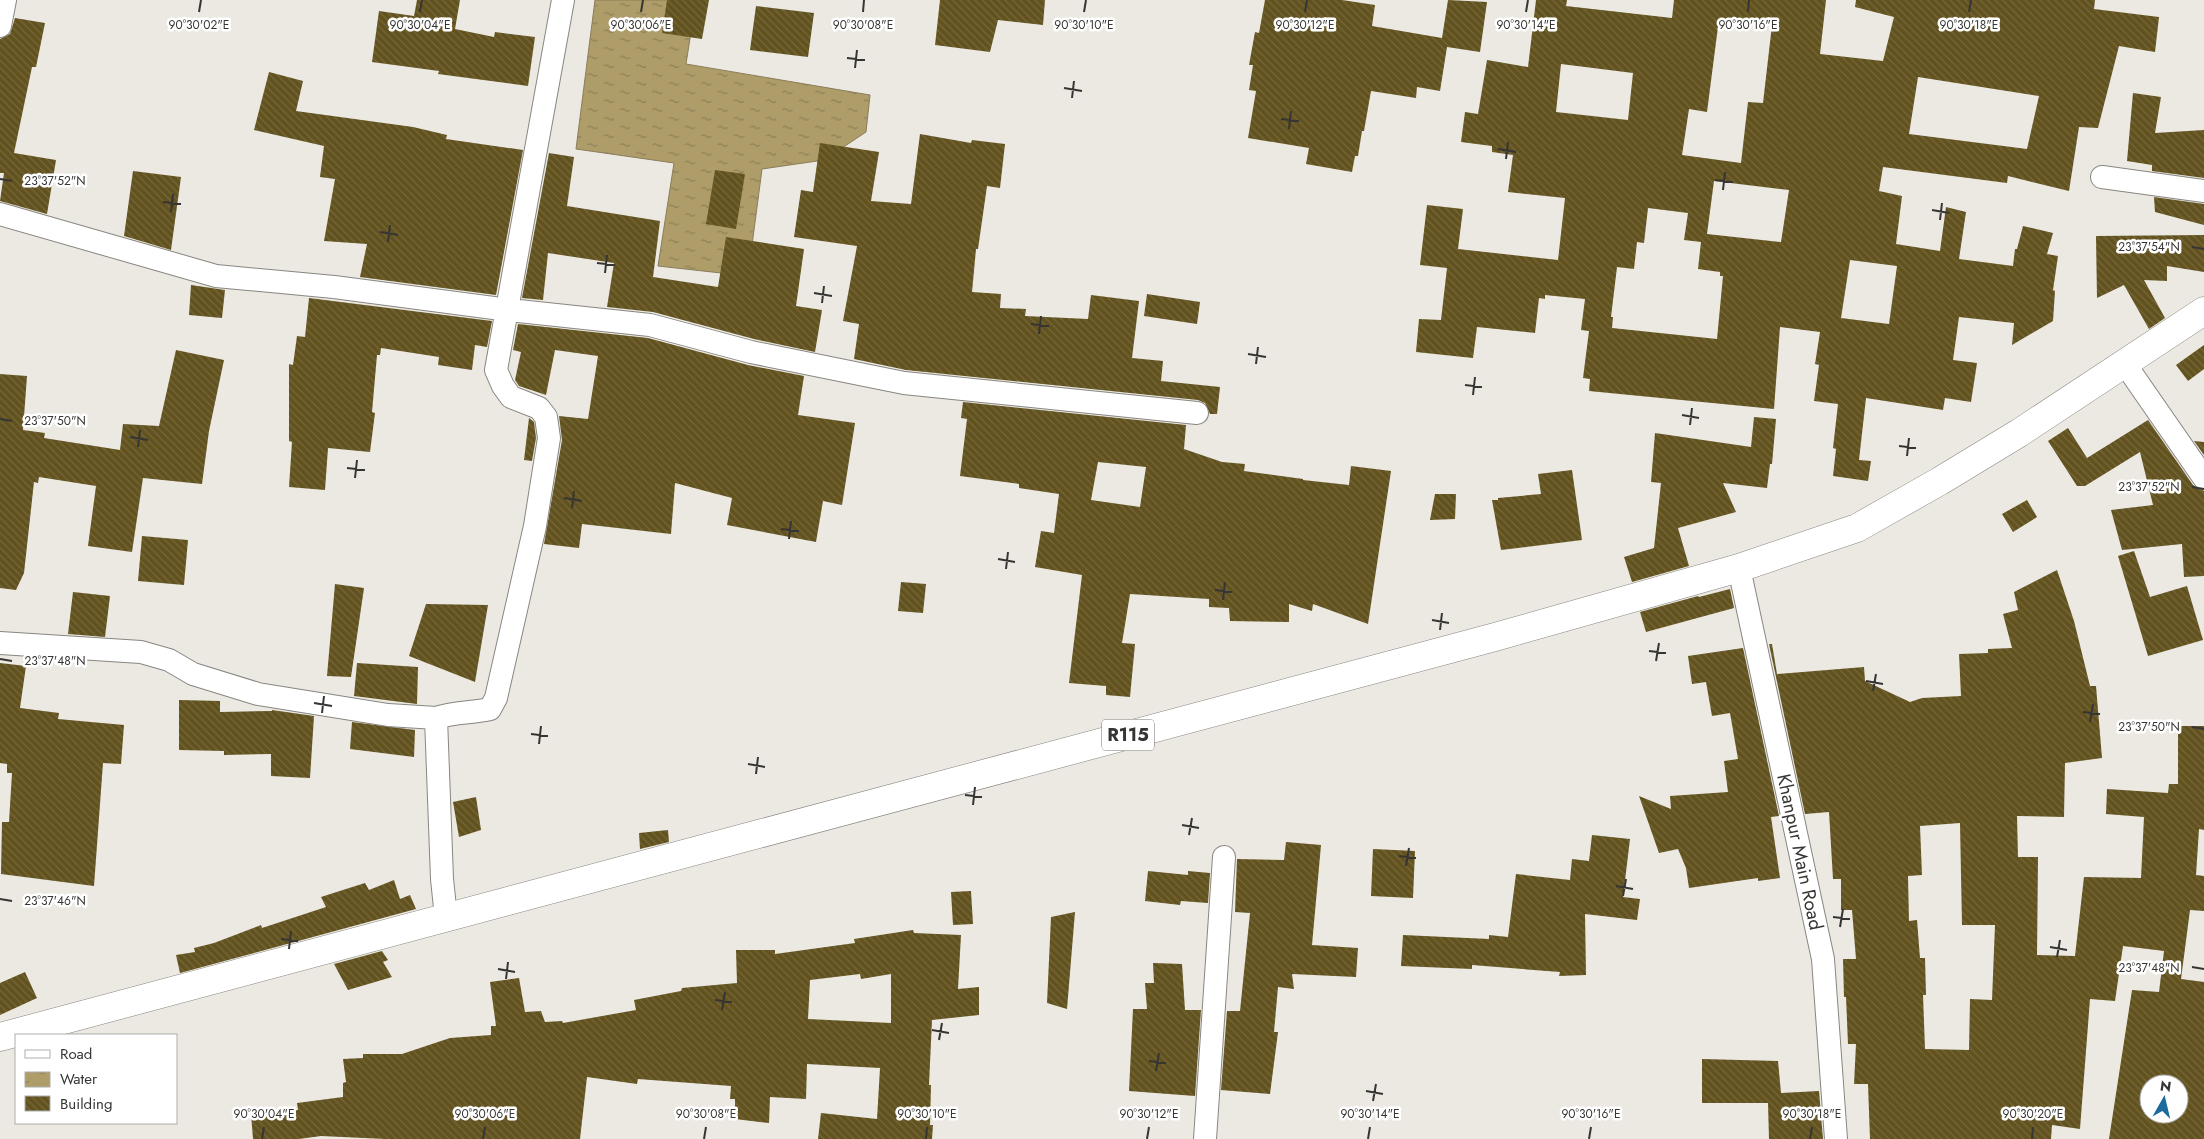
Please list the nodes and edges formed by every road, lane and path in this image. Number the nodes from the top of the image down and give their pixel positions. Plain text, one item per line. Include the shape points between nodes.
1 (5, 0) edge
2 (563, 0) edge
3 (0, 26) edge
4 (2102, 176) dead end
5 (2204, 190) edge
6 (0, 214) edge
7 (508, 310) junction
8 (2204, 312) edge
9 (2124, 364) junction
10 (1197, 412) dead end
11 (2204, 478) edge
12 (1739, 568) junction
13 (0, 643) edge
14 (436, 718) junction
15 (1224, 857) dead end
16 (446, 917) junction
17 (0, 1037) edge
18 (1205, 1139) edge
19 (1836, 1139) edge

1 - 3 street
2 - 7 street
4 - 5 street
6 - 7 street via 216,276 334,287
7 - 10 street via 650,325 751,352 904,383
7 - 14 street via 496,370 512,396 539,408 546,417 549,438 535,526 496,698 490,709
8 - 9 main road, R115
9 - 11 street
9 - 12 main road, R115 via 1940,482 1857,528
12 - 16 main road, R115 via 1495,637
12 - 19 street, Khanpur Main Road via 1823,959
13 - 14 street via 141,652 169,660 193,674 258,694 388,715
14 - 16 street
15 - 18 street
16 - 17 main road, R115

